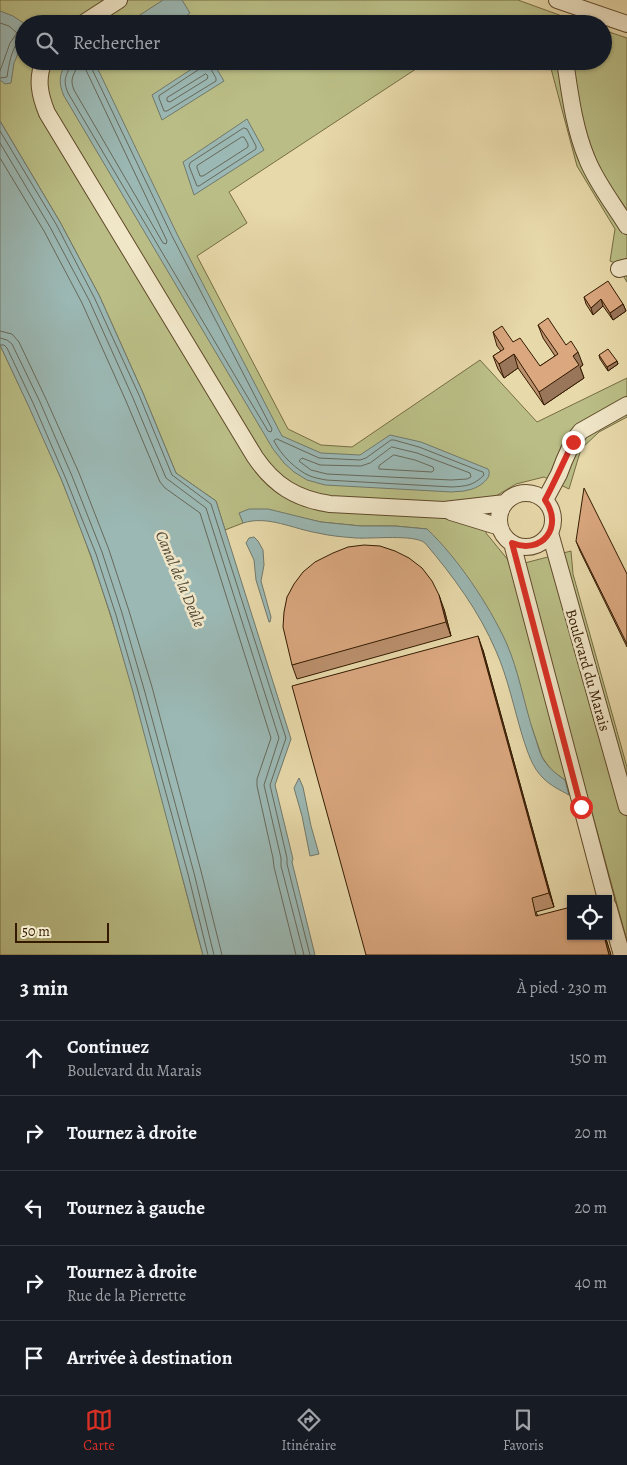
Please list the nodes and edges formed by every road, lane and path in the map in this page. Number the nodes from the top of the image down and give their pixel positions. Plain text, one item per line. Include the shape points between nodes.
1 (119, 0) edge
2 (557, 0) edge
3 (96, 15) edge
4 (601, 15) edge
5 (612, 19) edge
6 (627, 24) edge
7 (42, 70) edge
8 (566, 70) edge
9 (627, 226) edge
10 (627, 405) edge
11 (545, 500) junction
12 (505, 503) junction
13 (444, 510) junction
14 (500, 527) junction
15 (550, 533) junction
16 (512, 543) junction
17 (627, 807) edge
18 (605, 895) edge
19 (612, 920) edge
20 (622, 955) edge

1 - 3 street
2 - 4 street
5 - 6 street
7 - 13 street via 39,84 47,113 250,449 272,479 286,490 320,503
8 - 9 street via 575,122 587,160
10 - 11 street via 581,431
11 - 12 street via 537,495 520,493
11 - 15 street via 553,516
12 - 13 street
12 - 14 street via 498,518
13 - 14 street
14 - 16 street
15 - 16 street via 544,540 528,547
15 - 17 street, Boulevard du Marais
16 - 18 street
19 - 20 street

